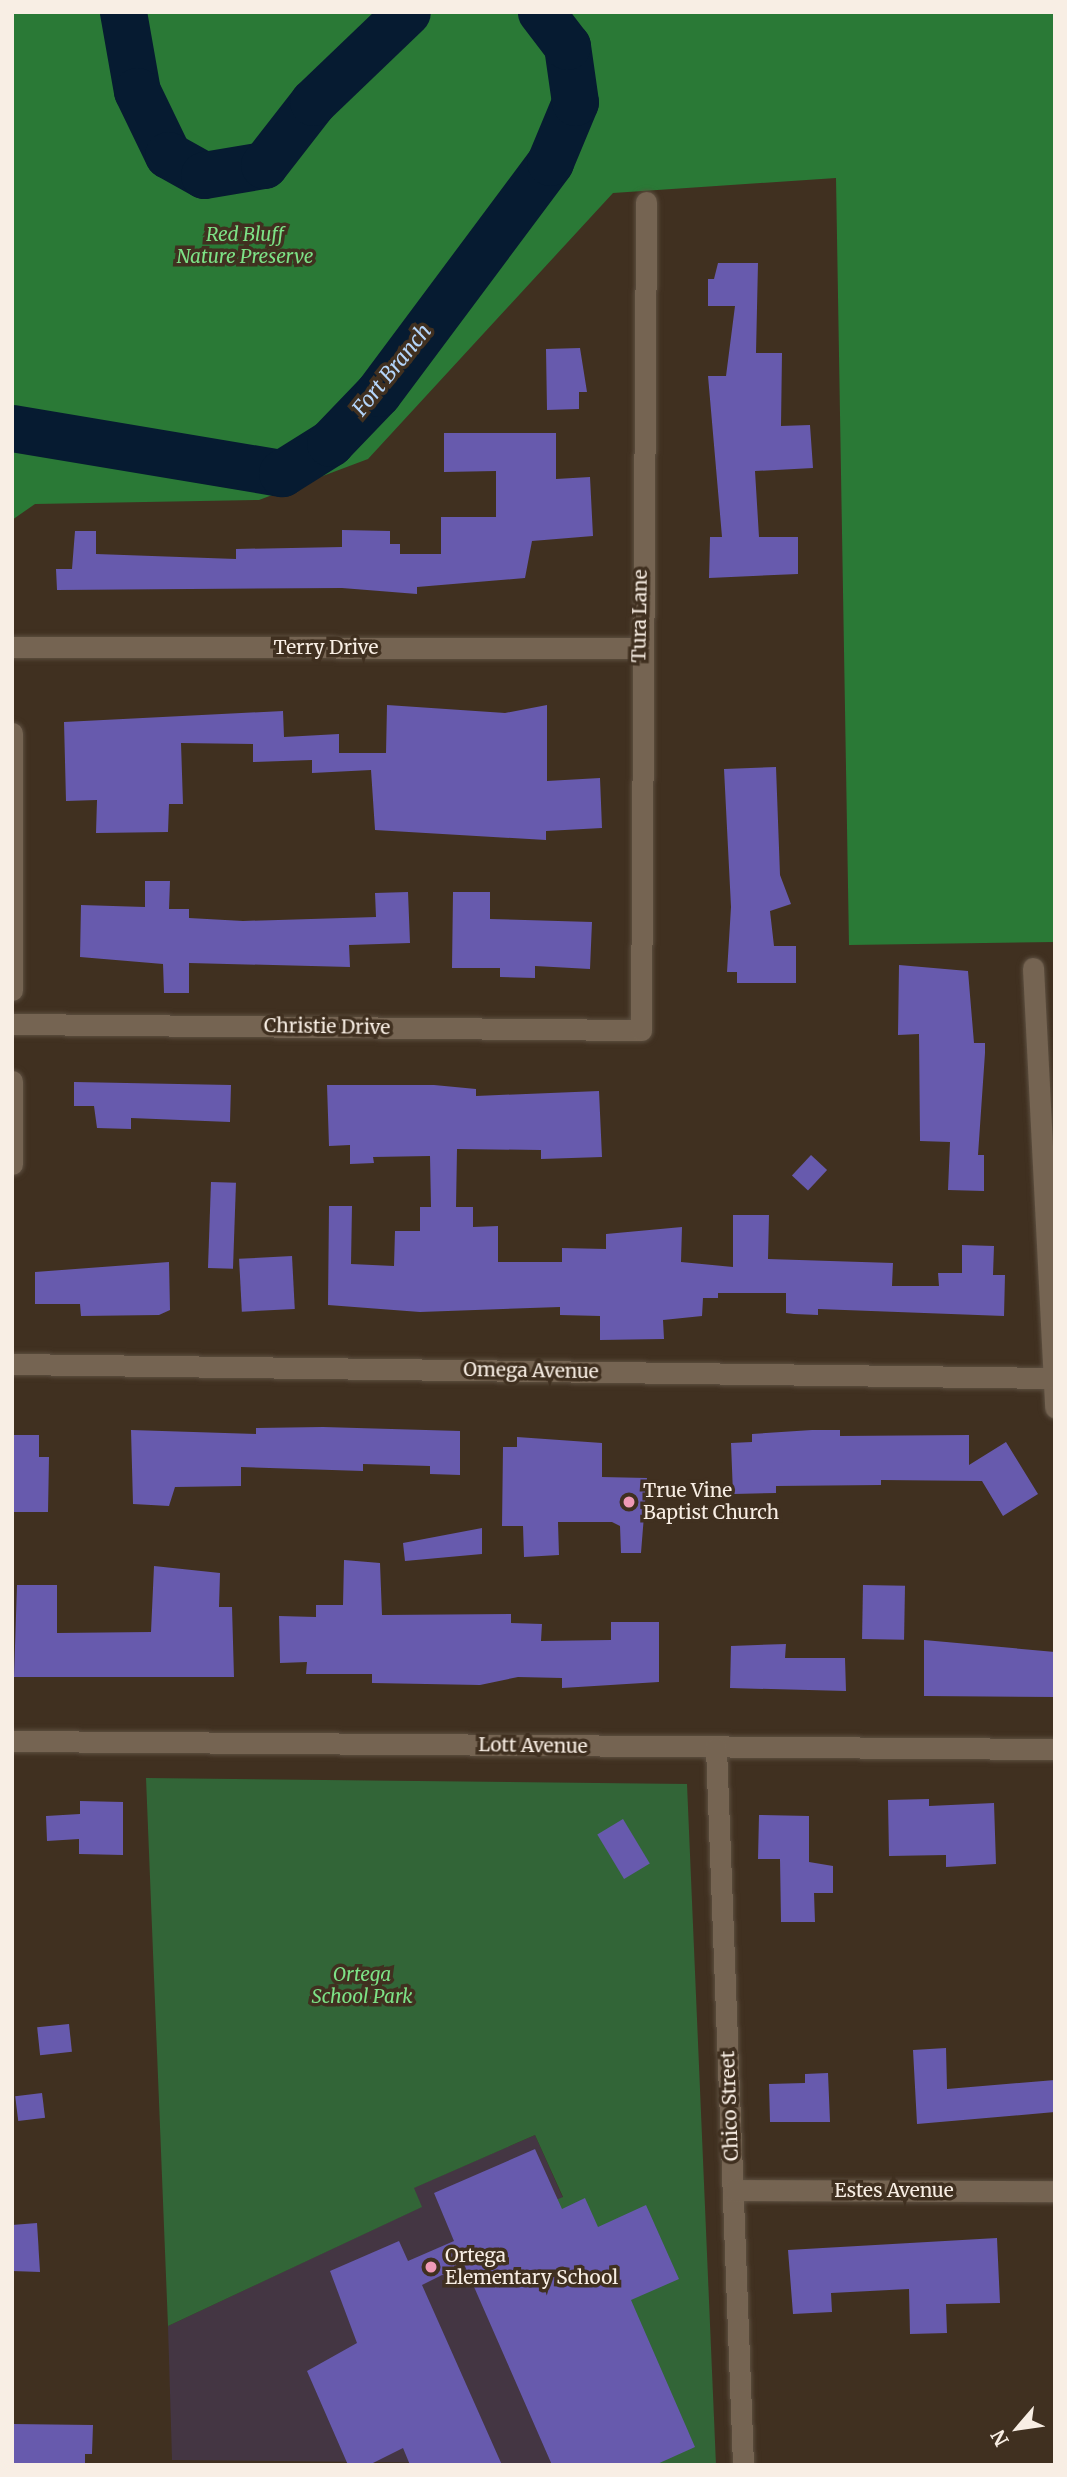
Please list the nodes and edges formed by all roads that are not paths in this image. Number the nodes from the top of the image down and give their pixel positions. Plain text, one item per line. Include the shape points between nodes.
1 (646, 202) dead end
2 (12, 647) edge
3 (640, 648) junction
4 (12, 733) edge
5 (1033, 968) dead end
6 (12, 990) edge
7 (12, 1024) edge
8 (641, 1030) joint
9 (12, 1081) edge
10 (12, 1164) edge
11 (12, 1364) edge
12 (1049, 1378) junction
13 (1055, 1408) edge
14 (12, 1741) edge
15 (716, 1748) junction
16 (1055, 1749) edge
17 (733, 2190) junction
18 (1055, 2191) edge
19 (743, 2465) edge

1 - 3 street, Tura Lane
2 - 3 street, Terry Drive
3 - 8 street, Tura Lane
4 - 6 street
5 - 12 street
7 - 8 street, Christie Drive
9 - 10 street
11 - 12 street, Omega Avenue
12 - 13 street
14 - 15 street, Lott Avenue
15 - 16 street, Lott Avenue
15 - 17 street, Chico Street
17 - 18 street, Estes Avenue
17 - 19 street, Chico Street

